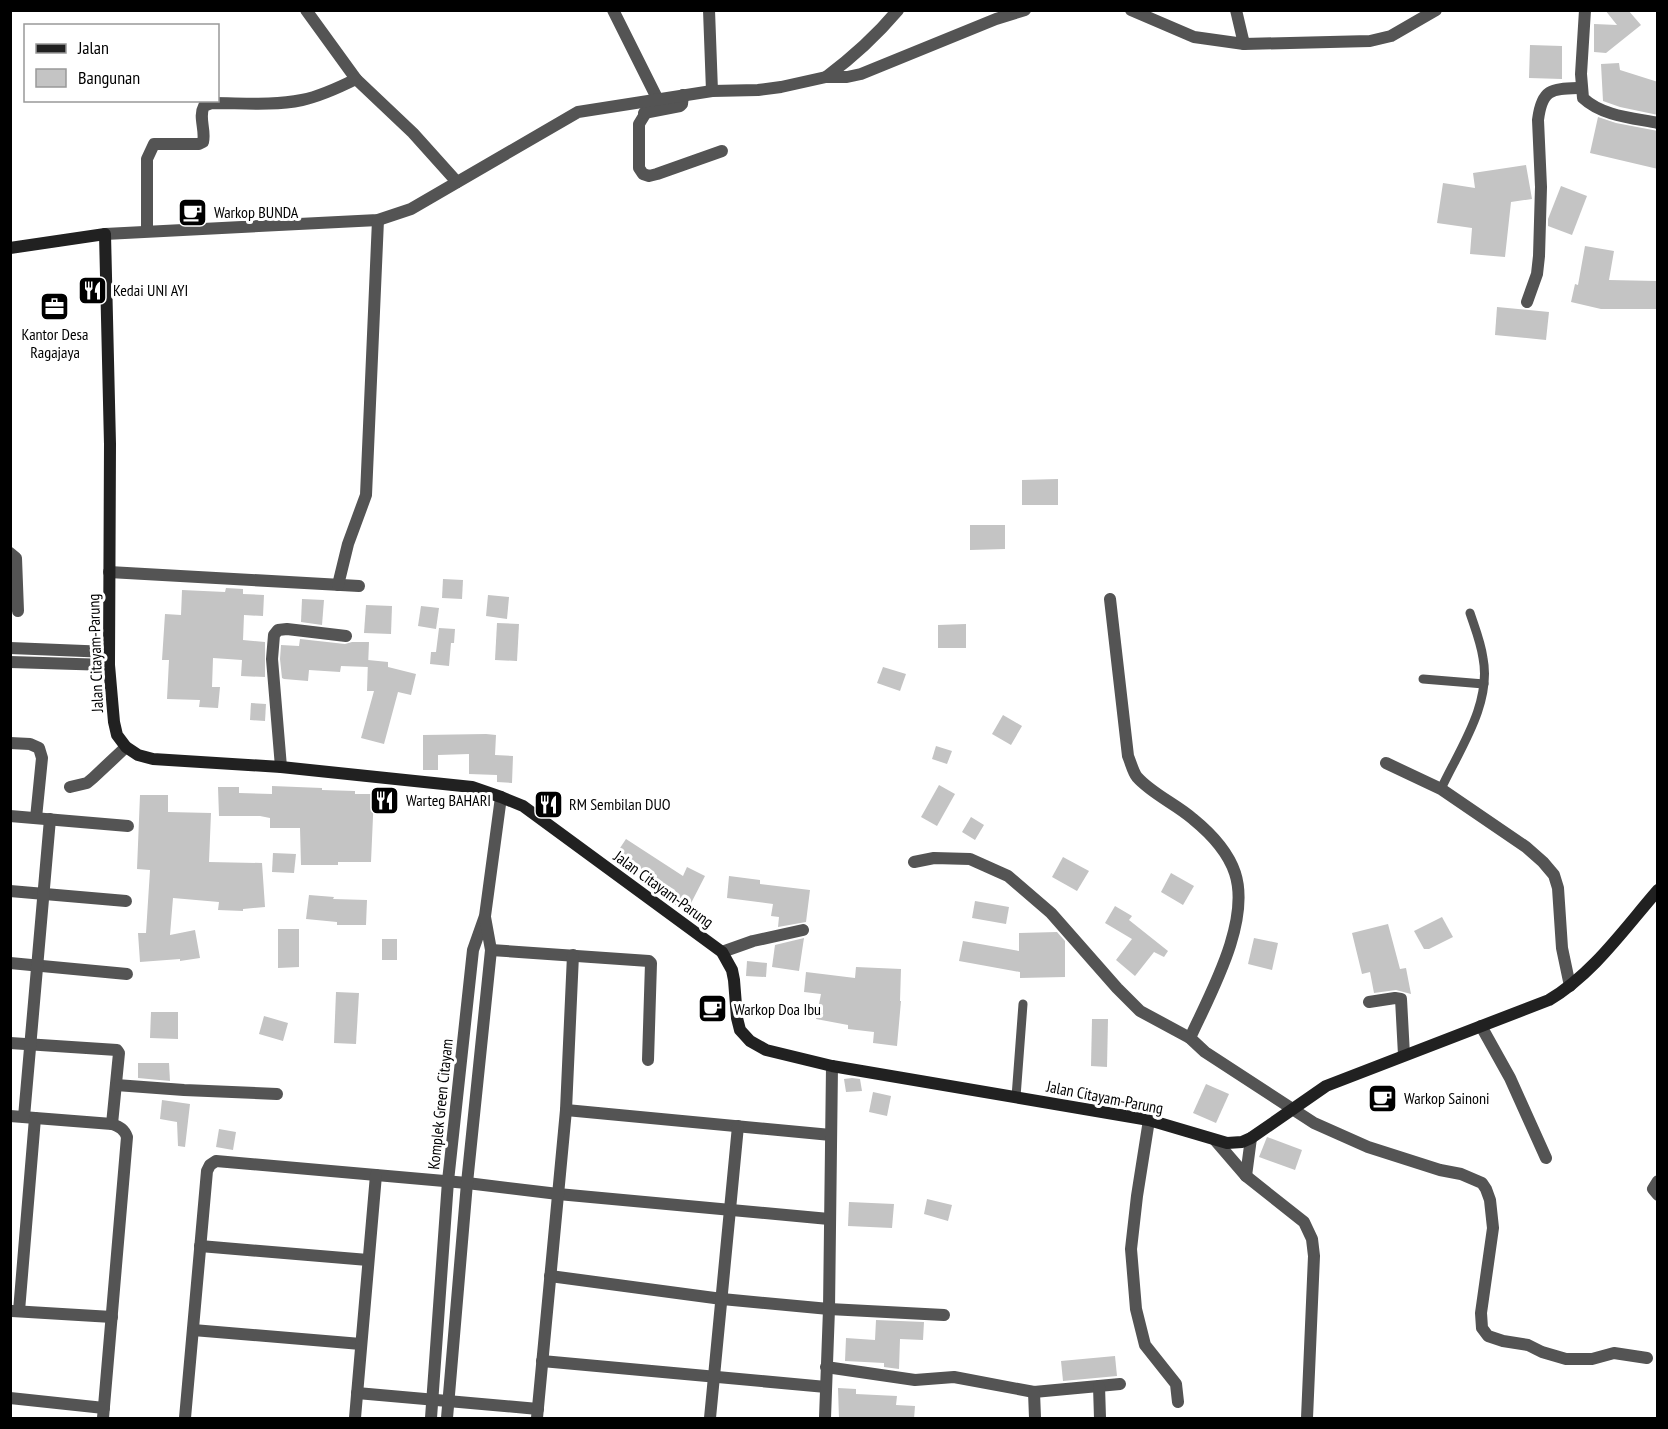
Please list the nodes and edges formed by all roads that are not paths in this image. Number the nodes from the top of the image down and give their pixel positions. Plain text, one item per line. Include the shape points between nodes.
1 (306, 10) edge
2 (614, 10) edge
3 (709, 10) edge
4 (898, 10) edge
5 (1025, 10) edge
6 (1131, 10) edge
7 (1236, 10) edge
8 (1436, 10) edge
9 (1585, 10) edge
10 (1244, 44) junction
11 (826, 76) junction
12 (356, 80) junction
13 (1581, 88) junction
14 (712, 91) junction
15 (683, 95) junction
16 (655, 100) junction
17 (644, 113) junction
18 (1658, 123) edge
19 (722, 151) dead end
20 (457, 182) junction
21 (378, 220) junction
22 (147, 230) junction
23 (105, 234) junction
24 (10, 248) edge
25 (1527, 302) dead end
26 (10, 553) edge
27 (109, 572) junction
28 (338, 585) junction
29 (359, 586) dead end
30 (1110, 599) dead end
31 (18, 610) dead end
32 (1470, 614) dead end
33 (346, 636) dead end
34 (10, 648) edge
35 (109, 652) junction
36 (10, 662) edge
37 (109, 665) junction
38 (1423, 679) dead end
39 (1484, 684) junction
40 (10, 743) edge
41 (126, 747) junction
42 (1386, 763) dead end
43 (281, 767) junction
44 (70, 787) dead end
45 (1441, 789) junction
46 (501, 797) junction
47 (10, 816) edge
48 (36, 818) junction
49 (50, 819) junction
50 (128, 826) dead end
51 (914, 862) dead end
52 (1658, 890) edge
53 (10, 891) edge
54 (44, 893) junction
55 (126, 901) dead end
56 (485, 916) junction
57 (803, 930) dead end
58 (491, 950) junction
59 (722, 952) junction
60 (573, 955) junction
61 (10, 963) edge
62 (37, 966) junction
63 (127, 974) dead end
64 (1570, 986) junction
65 (1369, 1002) dead end
66 (1023, 1004) dead end
67 (1481, 1026) junction
68 (1190, 1038) junction
69 (10, 1042) edge
70 (30, 1044) junction
71 (1404, 1055) junction
72 (648, 1060) dead end
73 (832, 1066) junction
74 (116, 1084) junction
75 (277, 1094) dead end
76 (1016, 1097) junction
77 (1294, 1108) junction
78 (566, 1110) junction
79 (10, 1116) edge
80 (29, 1118) junction
81 (1149, 1120) junction
82 (112, 1124) junction
83 (738, 1126) junction
84 (831, 1134) junction
85 (1251, 1138) junction
86 (1215, 1140) junction
87 (1546, 1158) dead end
88 (376, 1175) junction
89 (1246, 1176) junction
90 (448, 1181) junction
91 (1658, 1181) edge
92 (467, 1183) junction
93 (558, 1194) junction
94 (1658, 1195) edge
95 (730, 1210) junction
96 (829, 1219) junction
97 (200, 1246) junction
98 (368, 1260) junction
99 (550, 1276) junction
100 (722, 1299) junction
101 (829, 1310) junction
102 (15, 1311) edge
103 (944, 1315) dead end
104 (112, 1317) junction
105 (193, 1330) junction
106 (361, 1344) junction
107 (1647, 1358) dead end
108 (542, 1361) junction
109 (826, 1367) junction
110 (714, 1377) junction
111 (1120, 1384) dead end
112 (1099, 1386) junction
113 (826, 1387) junction
114 (1034, 1392) junction
115 (357, 1393) junction
116 (10, 1398) edge
117 (433, 1400) junction
118 (448, 1401) junction
119 (1178, 1402) dead end
120 (104, 1413) edge
121 (537, 1414) edge
122 (187, 1418) edge
123 (355, 1419) edge
124 (431, 1419) edge
125 (447, 1419) edge
126 (710, 1419) edge
127 (825, 1419) edge
128 (1035, 1419) edge
129 (1100, 1419) edge
130 (1307, 1419) edge

1 - 12 street
2 - 16 street
3 - 14 street
4 - 11 street via 854,56
5 - 11 street via 875,70 847,77
6 - 10 street via 1194,37
7 - 10 street
8 - 10 street via 1391,36 1370,41
9 - 13 street
11 - 14 street via 769,89
12 - 20 street via 413,133
12 - 22 street via 303,100 204,106 202,142 154,144 150,150
13 - 18 street via 1583,98 1600,110
13 - 25 street via 1556,88 1542,99 1539,109 1539,256
14 - 15 street
15 - 16 street
15 - 17 street via 680,106
16 - 17 street
16 - 20 street via 578,111
17 - 19 street via 638,140 639,168 643,174 657,174
20 - 21 street via 411,209
21 - 22 street
21 - 28 street via 366,495
22 - 23 street
23 - 24 street
23 - 27 street, Jalan Citayam-Parung
26 - 31 street via 16,558
27 - 28 street
27 - 35 street, Jalan Citayam-Parung
28 - 29 street
30 - 68 street via 1128,756 1136,777 1193,819 1221,847 1235,873 1238,903 1234,933
32 - 39 lane via 1484,660
33 - 43 street via 287,629 273,635
34 - 35 street
35 - 37 street, Jalan Citayam-Parung
36 - 37 street
37 - 41 street, Jalan Citayam-Parung via 114,722
38 - 39 lane
39 - 45 lane via 1477,719
40 - 48 street via 39,748 42,759
41 - 43 street, Jalan Citayam-Parung via 153,759
41 - 44 street via 87,783
42 - 45 street
43 - 46 street, Jalan Citayam-Parung via 471,787
45 - 64 street via 1526,847 1554,875
46 - 56 street, Komplek Green Citayam
46 - 59 street, Jalan Citayam-Parung via 523,806
47 - 48 street
48 - 49 street
49 - 50 street
49 - 54 street
51 - 68 street via 970,859 1008,876 1051,913 1140,1011
52 - 64 street, Jalan Citayam-Parung via 1589,970
53 - 54 street
54 - 55 street
54 - 62 street
56 - 58 street
56 - 90 street, Komplek Green Citayam via 472,950
57 - 59 street via 753,940
58 - 60 street
58 - 92 street
59 - 73 street, Jalan Citayam-Parung via 732,970 740,1030 750,1041 788,1057
60 - 72 street via 651,963
60 - 78 street
61 - 62 street
62 - 63 street
62 - 70 street
64 - 67 street, Jalan Citayam-Parung via 1549,1000
65 - 71 street via 1401,999
66 - 76 lane
67 - 71 street, Jalan Citayam-Parung
67 - 87 street via 1510,1078
68 - 77 street via 1205,1052
69 - 70 street
70 - 74 street via 117,1050
70 - 80 street
71 - 77 street, Jalan Citayam-Parung via 1326,1086
73 - 76 street, Jalan Citayam-Parung
73 - 84 street
74 - 75 street
74 - 82 street
76 - 81 street, Jalan Citayam-Parung
77 - 85 street, Jalan Citayam-Parung
77 - 107 street via 1314,1123 1368,1147 1482,1183 1490,1200 1494,1228 1481,1313 1482,1328 1488,1336 1566,1359 1592,1359 1614,1353
78 - 83 street
78 - 93 street
79 - 80 street
80 - 82 street
80 - 102 street
81 - 86 street, Jalan Citayam-Parung
81 - 119 street via 1131,1249 1136,1310 1145,1345 1176,1384
82 - 104 street via 125,1131 128,1145
83 - 84 street
83 - 95 street
84 - 96 street
85 - 86 street, Jalan Citayam-Parung via 1236,1143
85 - 89 street
86 - 89 street
88 - 90 street
88 - 97 street via 216,1161 207,1171
88 - 98 street
89 - 130 street via 1304,1222 1312,1239
90 - 92 street
90 - 117 street, Komplek Green Citayam
91 - 94 street via 1653,1189
92 - 93 street
92 - 118 street
93 - 95 street
93 - 99 street
95 - 96 street
95 - 100 street
96 - 101 street
97 - 98 street
97 - 105 street
98 - 106 street
99 - 100 street
99 - 108 street
100 - 101 street
100 - 110 street
101 - 103 street
101 - 109 street
102 - 104 street
104 - 120 street
105 - 106 street
105 - 122 street
106 - 115 street
108 - 110 street
108 - 121 street
109 - 113 street
109 - 114 street via 915,1380 954,1377
110 - 113 street
110 - 126 street
111 - 112 street
112 - 114 street
112 - 129 street
113 - 127 street
114 - 128 street
115 - 117 street
115 - 123 street
116 - 120 street
117 - 118 street
117 - 124 street, Komplek Green Citayam
118 - 121 street
118 - 125 street

